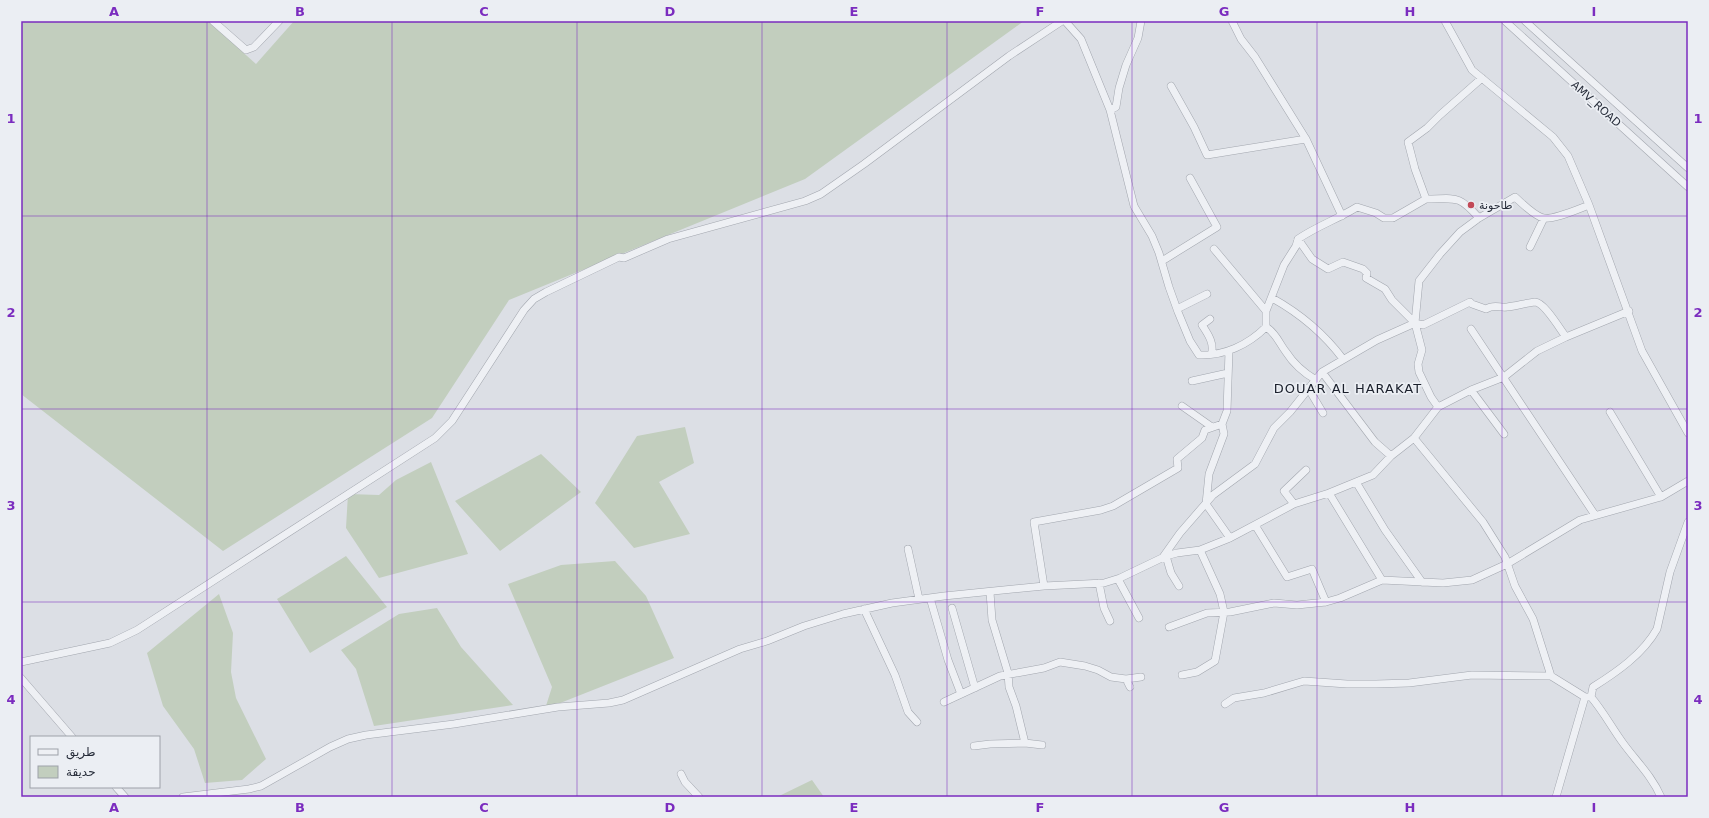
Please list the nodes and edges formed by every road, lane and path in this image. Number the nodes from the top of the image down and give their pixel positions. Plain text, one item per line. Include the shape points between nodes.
1 (213, 21) edge
2 (279, 21) edge
3 (1064, 21) edge
4 (1141, 21) edge
5 (1232, 21) edge
6 (1445, 21) edge
7 (1505, 21) edge
8 (1525, 21) edge
9 (1482, 78) junction
10 (1171, 86) dead end
11 (1110, 110) junction
12 (1306, 139) junction
13 (1688, 168) edge
14 (1190, 178) dead end
15 (1688, 187) edge
16 (1426, 199) junction
17 (1589, 205) junction
18 (1342, 216) junction
19 (1479, 218) junction
20 (1544, 218) junction
21 (1298, 239) junction
22 (1530, 247) dead end
23 (1214, 249) dead end
24 (1162, 261) junction
25 (1207, 294) dead end
26 (1272, 298) junction
27 (1177, 309) junction
28 (1266, 311) junction
29 (1628, 312) junction
30 (1210, 319) dead end
31 (1415, 324) junction
32 (1266, 328) junction
33 (1471, 330) dead end
34 (1566, 336) junction
35 (1229, 351) junction
36 (1211, 355) junction
37 (1343, 360) junction
38 (1322, 372) junction
39 (1228, 373) junction
40 (1504, 377) junction
41 (1316, 380) junction
42 (1192, 381) dead end
43 (1308, 388) junction
44 (1471, 390) junction
45 (1182, 406) dead end
46 (1438, 407) junction
47 (1610, 412) dead end
48 (1323, 413) dead end
49 (1222, 424) junction
50 (1212, 428) junction
51 (1688, 433) edge
52 (1504, 434) dead end
53 (1414, 438) junction
54 (1391, 456) junction
55 (1306, 470) dead end
56 (1688, 481) edge
57 (1356, 482) junction
58 (1329, 493) junction
59 (1661, 497) junction
60 (1206, 504) junction
61 (1294, 504) junction
62 (1595, 515) junction
63 (1688, 522) edge
64 (1255, 525) junction
65 (1230, 538) junction
66 (908, 549) dead end
67 (1200, 550) junction
68 (1164, 557) junction
69 (1507, 564) junction
70 (1118, 579) junction
71 (1382, 580) junction
72 (1422, 582) junction
73 (1099, 583) junction
74 (1044, 586) junction
75 (1178, 586) dead end
76 (990, 592) junction
77 (930, 598) junction
78 (919, 599) junction
79 (1326, 602) junction
80 (952, 608) dead end
81 (864, 609) junction
82 (1224, 612) junction
83 (1139, 618) dead end
84 (1110, 622) dead end
85 (1169, 627) dead end
86 (21, 662) edge
87 (1008, 673) junction
88 (1182, 674) dead end
89 (1551, 676) junction
90 (1141, 677) dead end
91 (21, 678) edge
92 (1126, 679) junction
93 (1130, 687) dead end
94 (976, 688) junction
95 (961, 694) junction
96 (1588, 697) junction
97 (944, 702) dead end
98 (1225, 704) dead end
99 (917, 722) dead end
100 (71, 736) edge
101 (1025, 743) junction
102 (1042, 745) dead end
103 (974, 746) dead end
104 (680, 774) dead end
105 (117, 788) edge
106 (125, 797) edge
107 (183, 797) edge
108 (699, 797) edge
109 (1556, 797) edge
110 (1661, 797) edge

1 - 2 street via 246,50 254,47
3 - 11 street via 1081,39
3 - 86 street via 1009,56 901,138 821,194 805,201 668,239 624,258 619,257 539,295 524,310 452,421 435,438 137,630 110,643
4 - 11 street via 1138,38 1119,88 1116,107
5 - 12 street
6 - 9 street via 1466,62
7 - 15 street, AMV_ROAD
8 - 13 street
9 - 16 street via 1408,142
9 - 17 street via 1559,144 1573,166
10 - 12 street via 1207,155
11 - 24 street via 1134,206 1152,236
12 - 18 street
14 - 24 street via 1217,227
16 - 18 street via 1393,218 1384,218 1357,207
16 - 19 street via 1461,200
17 - 20 street
17 - 29 street
18 - 21 street
19 - 20 street via 1516,197 1530,211
19 - 31 street via 1460,232 1419,281
20 - 22 street
21 - 26 street via 1284,265
21 - 31 street via 1312,258 1328,269 1343,262 1363,269 1367,273 1366,278 1385,289
23 - 28 street
24 - 27 street
25 - 27 street
26 - 28 street
26 - 37 street via 1302,318
27 - 36 street via 1190,341 1199,355
28 - 32 street
29 - 34 street
29 - 51 street via 1642,351
30 - 36 street via 1202,325 1210,337 1213,350
31 - 34 street via 1423,325 1470,302 1486,309 1491,306 1504,308 1537,302 1543,305
31 - 37 street via 1378,340
31 - 46 street via 1422,350 1418,364 1419,372
32 - 35 street via 1245,344
32 - 41 street via 1272,331 1286,353 1300,368
33 - 40 street
34 - 40 street via 1537,351
35 - 36 street
35 - 39 street
37 - 38 street
38 - 41 street
38 - 54 street via 1375,442
39 - 42 street
39 - 49 street via 1227,411
40 - 44 street
40 - 62 street
41 - 43 street
43 - 48 street
43 - 60 street via 1274,428 1255,464 1213,495
44 - 46 street
44 - 52 street
45 - 50 street
46 - 53 street
47 - 59 street
49 - 50 street
49 - 60 street via 1224,434 1209,474
50 - 74 street via 1205,430 1202,438 1177,460 1178,468 1113,506 1034,522
53 - 54 street
53 - 69 street via 1483,522
54 - 57 street via 1373,475
55 - 61 street via 1284,491
56 - 59 street
57 - 58 street
57 - 72 street via 1385,530
58 - 61 street
58 - 71 street
59 - 62 street
60 - 65 street
60 - 68 street via 1180,533
61 - 64 street
62 - 69 street via 1580,520
63 - 96 street via 1670,572 1657,630 1631,660 1593,687
64 - 65 street
64 - 79 street via 1286,577 1312,569
65 - 67 street
66 - 78 street
67 - 68 street via 1177,552
67 - 82 street via 1220,594
68 - 70 street
68 - 75 street
69 - 72 street via 1472,580
69 - 89 street via 1515,586 1533,619
70 - 73 street
70 - 83 street
71 - 72 street
71 - 79 street
73 - 74 street
73 - 84 street
74 - 76 street
76 - 77 street
76 - 87 street via 992,620
77 - 78 street
77 - 95 street
78 - 81 street
79 - 82 street via 1297,605 1274,603
80 - 94 street
81 - 99 street via 895,675 908,712
81 - 107 street via 804,626 740,649 623,700 366,735 348,739 261,786
82 - 85 street via 1207,613
82 - 88 street via 1215,661 1197,672
87 - 92 street via 1044,668 1060,662 1084,666 1111,677
87 - 94 street
87 - 101 street via 1009,687
89 - 96 street
89 - 98 street via 1472,675 1390,684 1304,681 1264,693 1234,698
90 - 92 street
91 - 100 street
92 - 93 street
94 - 95 street
95 - 97 street
96 - 109 street
96 - 110 street via 1652,780
101 - 102 street
101 - 103 street
104 - 108 street
105 - 106 street

